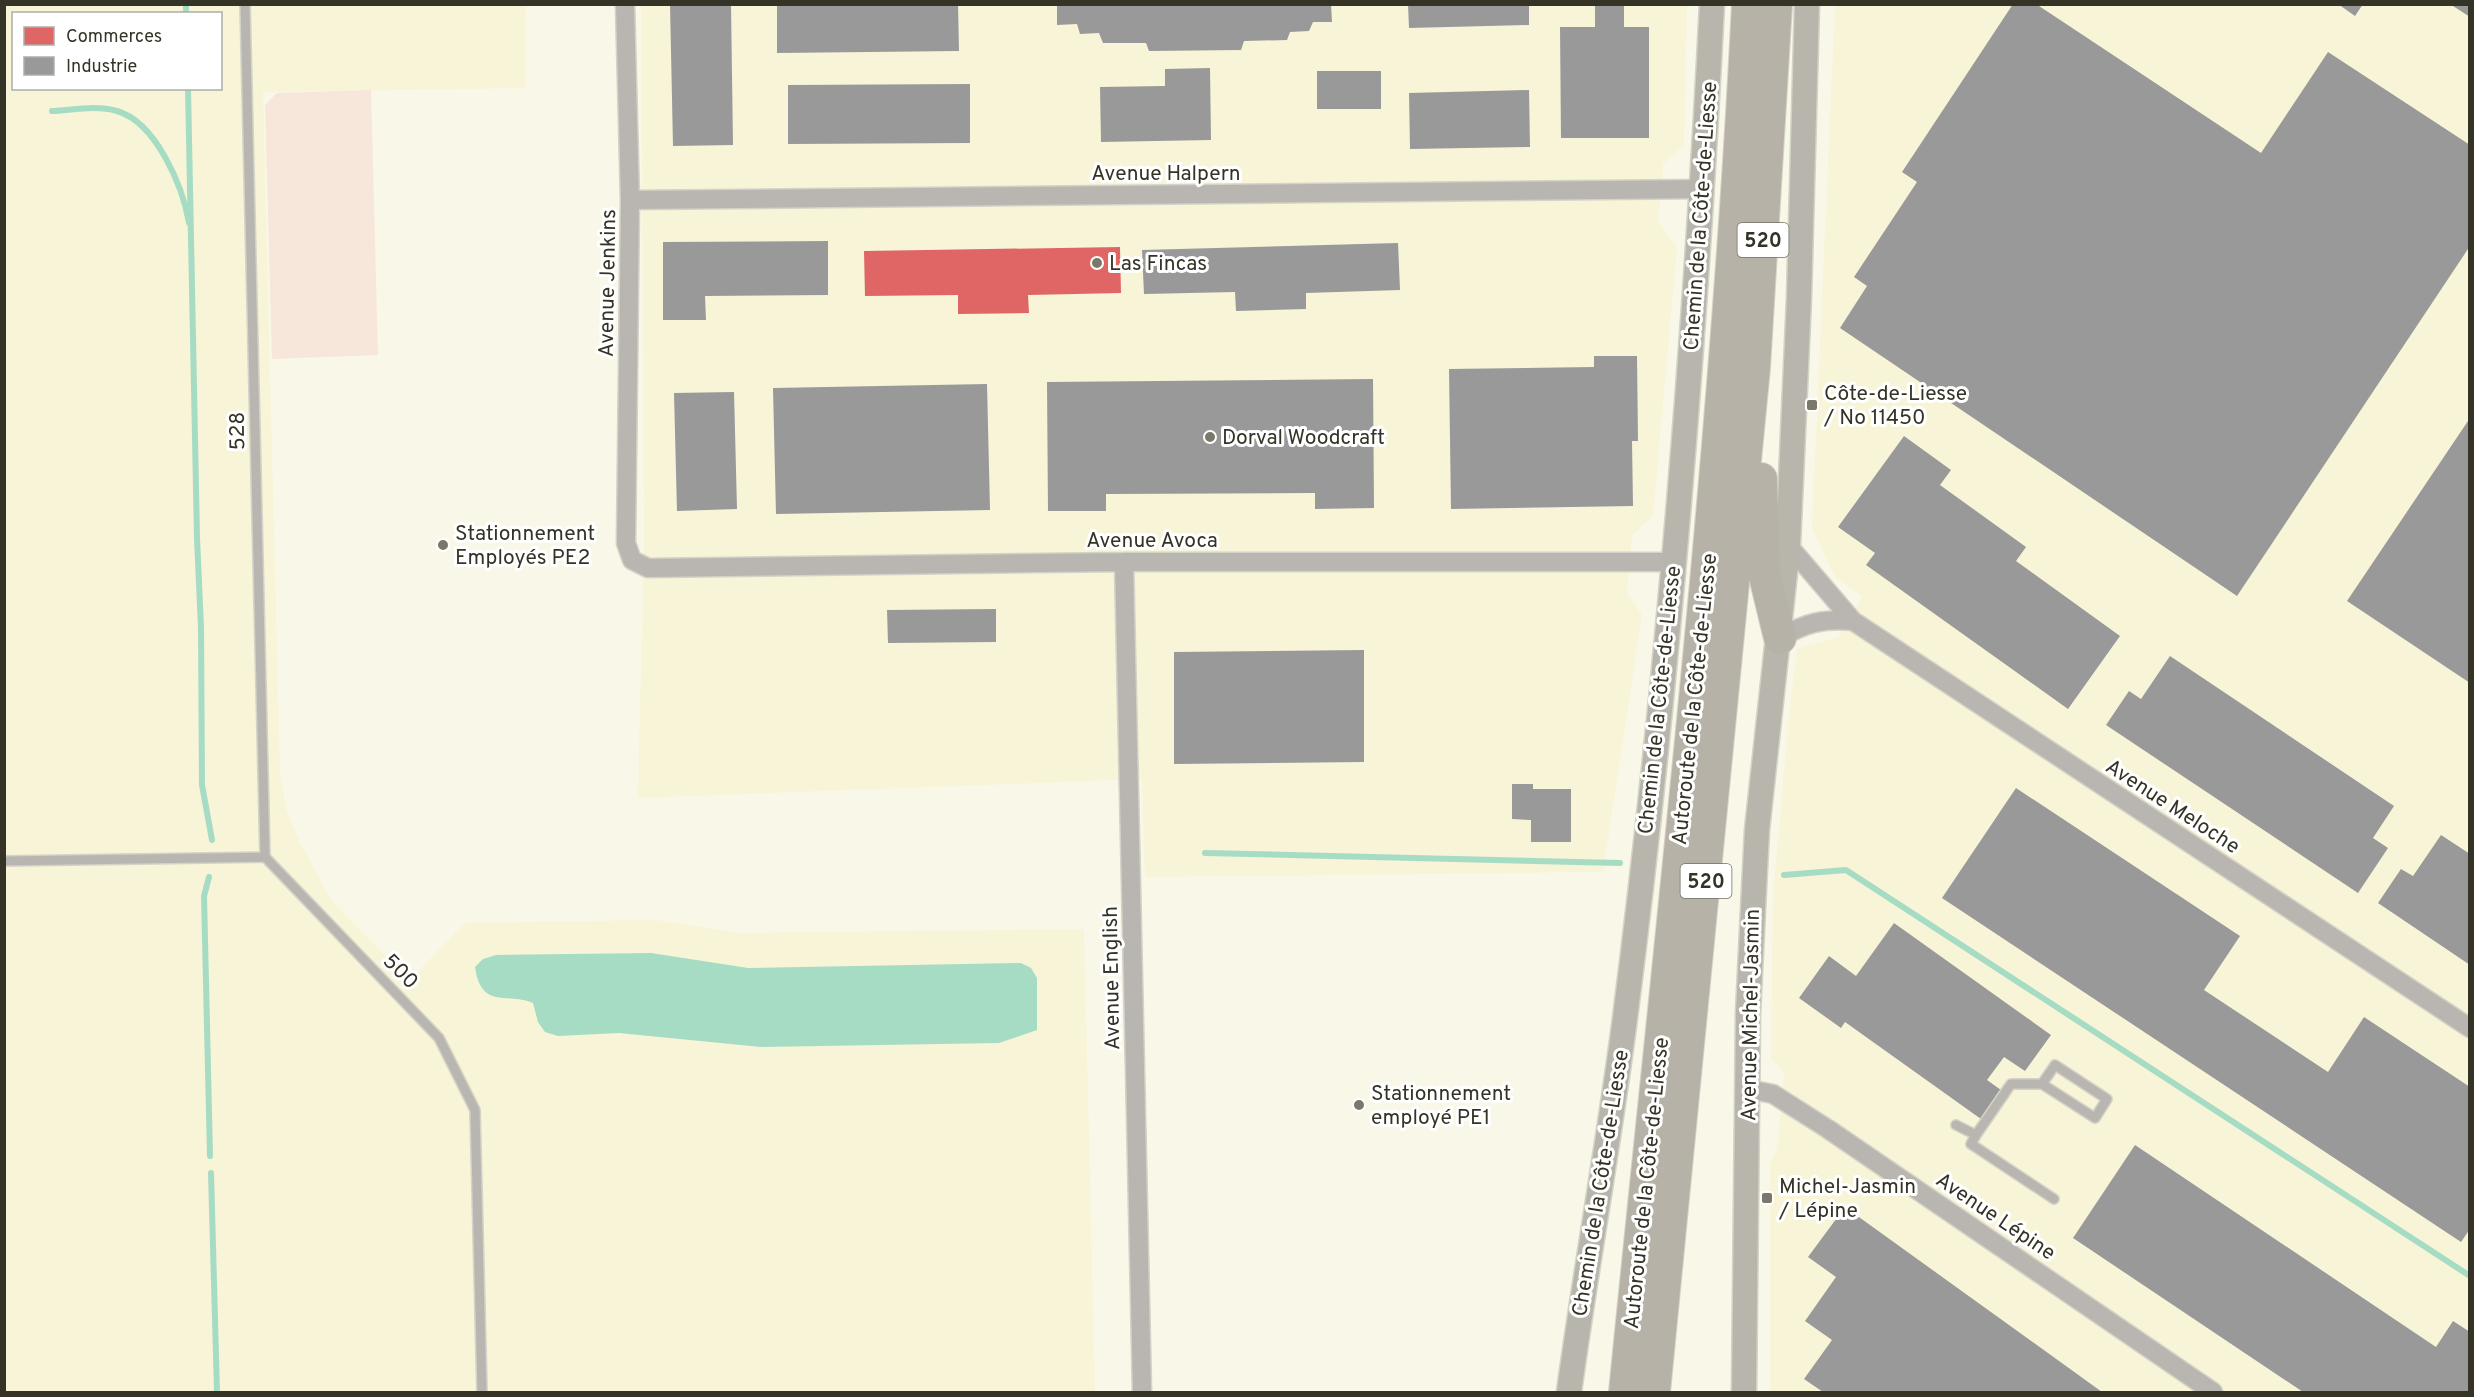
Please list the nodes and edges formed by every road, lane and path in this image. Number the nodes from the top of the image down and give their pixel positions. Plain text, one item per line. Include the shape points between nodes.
1 (245, 4) edge
2 (625, 4) edge
3 (1712, 4) edge
4 (1748, 4) edge
5 (1776, 4) edge
6 (1807, 4) edge
7 (1703, 189) junction
8 (630, 200) junction
9 (1755, 368) junction
10 (1788, 545) junction
11 (632, 560) joint
12 (1124, 562) junction
13 (1673, 562) junction
14 (1853, 621) junction
15 (1780, 638) junction
16 (265, 857) junction
17 (4, 861) edge
18 (2469, 1028) edge
19 (2042, 1084) junction
20 (1748, 1089) junction
21 (1956, 1125) dead end
22 (1976, 1135) junction
23 (1647, 1168) junction
24 (2054, 1199) dead end
25 (482, 1392) edge
26 (1142, 1392) edge
27 (1569, 1392) edge
28 (1605, 1392) edge
29 (1625, 1392) edge
30 (1654, 1392) edge
31 (1744, 1392) edge
32 (2213, 1392) edge

1 - 16 lane, 528
2 - 8 street, Avenue Jenkins
3 - 7 main road, Chemin de la Côte-de-Liesse
4 - 23 highway, Autoroute de la Côte-de-Liesse / 520 via 1740,175 1718,451
5 - 9 highway, Autoroute de la Côte-de-Liesse / 520
6 - 10 main road
7 - 8 street, Avenue Halpern
7 - 13 main road, Chemin de la Côte-de-Liesse
8 - 11 street, Avenue Jenkins via 626,543
9 - 15 highway via 1764,572
9 - 30 highway, Autoroute de la Côte-de-Liesse / 520
10 - 14 street, Avenue Meloche
10 - 15 main road
11 - 12 street, Avenue Avoca via 648,568
12 - 13 street, Avenue Avoca
12 - 26 street, Avenue English
13 - 27 main road, Chemin de la Côte-de-Liesse via 1625,1016
14 - 15 street via 1815,621
14 - 18 street, Avenue Meloche
15 - 20 main road, Avenue Michel-Jasmin via 1755,860
16 - 17 lane
16 - 25 lane, 500 via 439,1038 475,1110
19 - 19 lane via 2095,1118 2107,1099 2055,1065
19 - 22 lane via 2011,1084
20 - 31 main road, Avenue Michel-Jasmin
20 - 32 street, Avenue Lépine via 1773,1094 1828,1129
21 - 22 lane
22 - 24 lane via 1971,1144
23 - 28 highway
23 - 29 highway, Autoroute de la Côte-de-Liesse / 520

